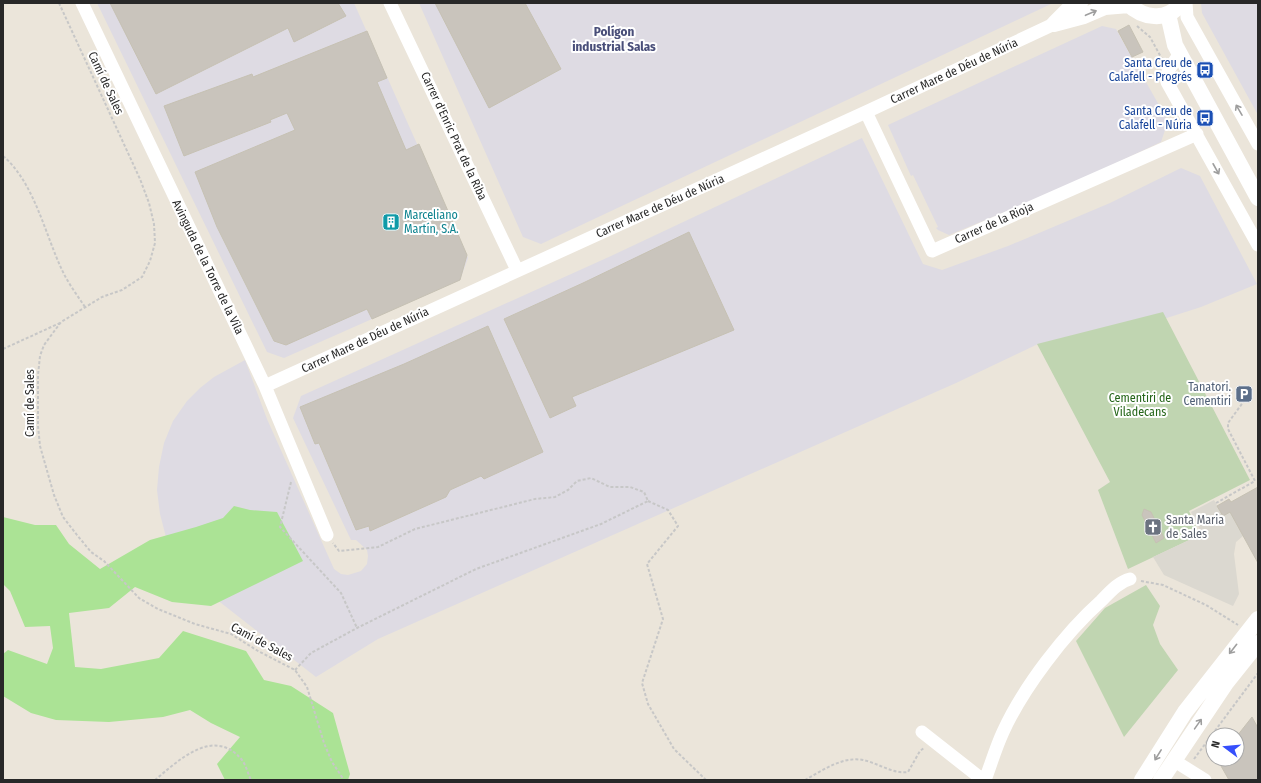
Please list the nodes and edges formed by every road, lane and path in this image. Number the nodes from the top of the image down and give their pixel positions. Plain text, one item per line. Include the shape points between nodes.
1 (59, 3) edge
2 (82, 3) edge
3 (390, 3) edge
4 (1080, 3) edge
5 (1181, 3) edge
6 (1186, 3) edge
7 (1128, 4) edge
8 (1168, 14) junction
9 (1054, 24) junction
10 (1180, 53) junction
11 (866, 112) junction
12 (1197, 134) junction
13 (1258, 144) edge
14 (3, 156) edge
15 (1258, 198) edge
16 (1258, 245) edge
17 (517, 270) junction
18 (85, 307) junction
19 (61, 322) junction
20 (3, 349) edge
21 (265, 386) junction
22 (1244, 401) dead end
23 (296, 461) junction
24 (648, 501) junction
25 (1216, 502) dead end
26 (327, 535) joint
27 (1130, 579) joint
28 (1258, 619) edge
29 (1239, 626) dead end
30 (357, 628) junction
31 (1258, 643) edge
32 (295, 670) junction
33 (1258, 672) edge
34 (922, 732) dead end
35 (934, 742) junction
36 (1173, 760) junction
37 (1187, 769) junction
38 (155, 780) edge
39 (251, 780) edge
40 (344, 780) edge
41 (706, 780) edge
42 (806, 780) edge
43 (984, 780) edge
44 (1142, 780) edge
45 (1161, 780) edge
46 (1205, 780) edge

1 - 18 path, Camí de Sales via 140,179 154,224 155,243 142,276 122,290
2 - 21 street, Avinguda de la Torre de la Vila
3 - 17 street, Carrer d'Enric Prat de la Riba
4 - 9 street via 1069,9
5 - 8 street
13 -> 6 street via 1187,17
7 - 8 street via 1146,16 1159,17
9 -> 7 street via 1105,8
8 - 10 street via 1175,45
9 - 11 street, Carrer Mare de Déu de Núria
10 - 12 street via 1168,71 1167,82
10 - 15 street
11 - 12 street, Carrer de la Rioja via 932,251
11 - 17 street, Carrer Mare de Déu de Núria
12 -> 16 street
14 - 18 path via 10,162 30,193 63,271
17 - 21 street, Carrer Mare de Déu de Núria
18 - 19 path, Camí de Sales
19 - 20 path
19 - 32 path, Camí de Sales via 44,344 40,356 38,426 40,446 63,517 91,552 104,561 139,598 183,619 231,634
21 - 23 street, Avinguda de la Torre de la Vila
22 - 25 path via 1228,423 1228,429 1254,481
23 - 26 street, Avinguda de la Torre de la Vila
23 - 30 path via 280,527 341,593
24 - 26 path via 644,492 630,486 610,487 591,478 578,481 555,497 535,499 415,528 378,547 339,551
24 - 30 path via 601,524 476,569
24 - 41 path via 668,510 678,526 647,564 663,619 642,683 648,704 674,749
27 - 29 path via 1164,585 1206,605
27 - 43 street via 1120,583 1069,632 1029,686 1003,732
28 -> 44 street via 1185,712
30 - 32 path via 311,653
36 -> 31 street via 1226,683
32 - 40 path, Camí de Sales via 307,687 324,743
33 - 37 path
34 - 35 street
35 - 42 path via 920,751 908,772 851,759
35 - 43 street
36 - 37 street
36 - 45 street
37 - 46 street
38 - 39 path via 192,751 205,746 224,747 242,760

